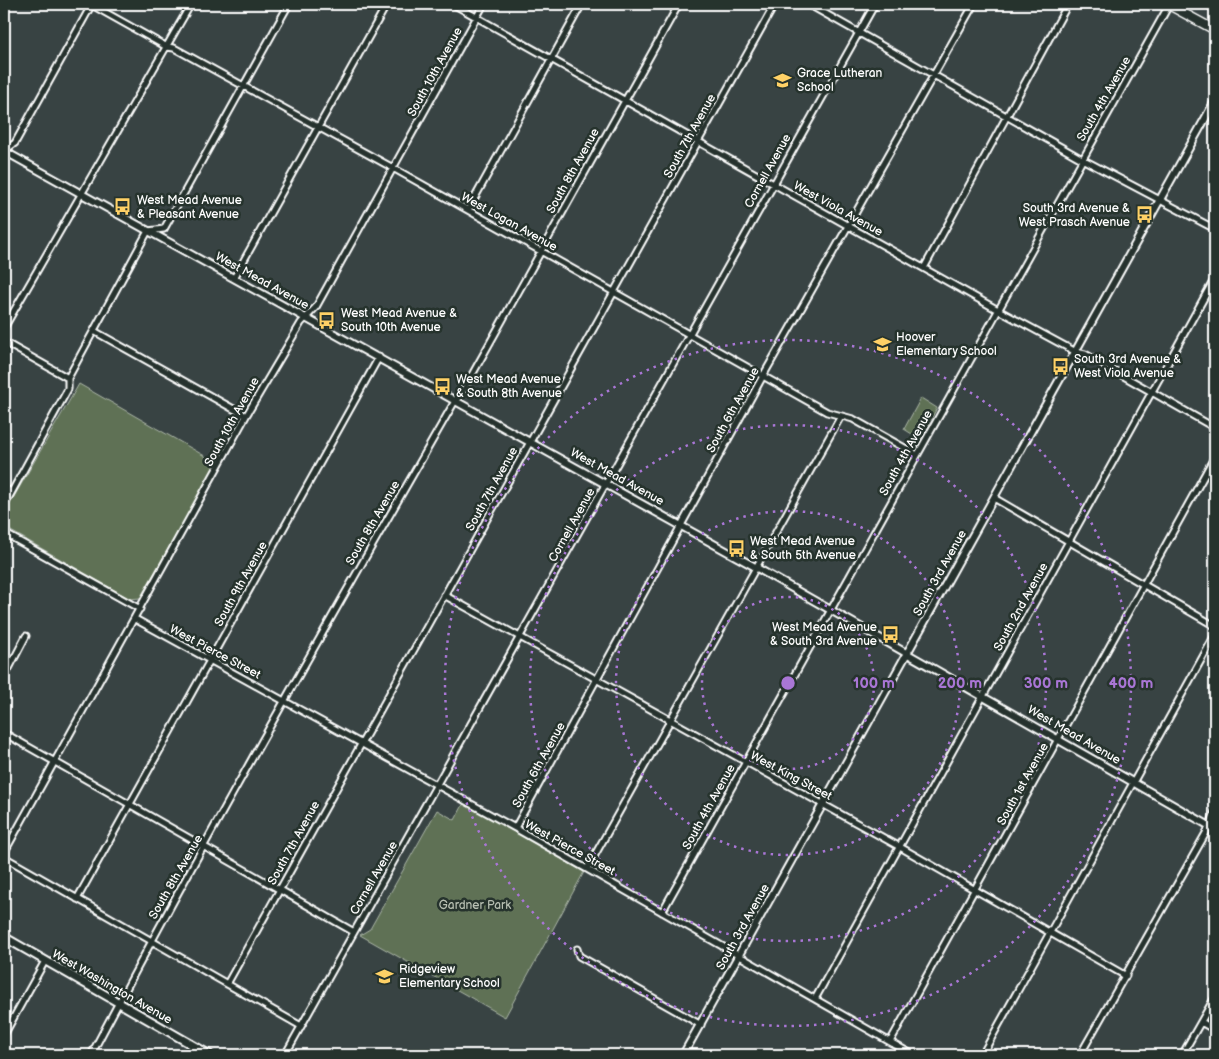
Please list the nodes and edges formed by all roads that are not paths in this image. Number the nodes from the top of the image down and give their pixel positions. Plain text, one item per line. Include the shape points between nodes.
1 (191, 4) edge
2 (288, 4) edge
3 (386, 4) edge
4 (453, 4) edge
5 (484, 4) edge
6 (582, 4) edge
7 (679, 4) edge
8 (775, 4) edge
9 (808, 4) edge
10 (875, 4) edge
11 (974, 4) edge
12 (1068, 4) edge
13 (1168, 4) edge
14 (92, 5) edge
15 (477, 16) junction
16 (1215, 30) edge
17 (859, 33) junction
18 (167, 46) junction
19 (551, 59) junction
20 (934, 76) junction
21 (244, 86) junction
22 (625, 100) junction
23 (1215, 101) edge
24 (1008, 117) junction
25 (318, 127) junction
26 (698, 142) junction
27 (4, 151) edge
28 (1082, 159) junction
29 (393, 168) junction
30 (773, 183) junction
31 (82, 194) junction
32 (1161, 200) junction
33 (468, 210) junction
34 (848, 226) junction
35 (1215, 229) edge
36 (148, 231) junction
37 (541, 250) junction
38 (924, 268) junction
39 (234, 278) junction
40 (1215, 278) edge
41 (613, 293) junction
42 (998, 310) junction
43 (307, 318) junction
44 (4, 328) edge
45 (94, 331) junction
46 (689, 334) junction
47 (4, 342) edge
48 (1076, 352) junction
49 (379, 358) junction
50 (763, 376) junction
51 (68, 378) junction
52 (1151, 392) junction
53 (455, 401) junction
54 (246, 416) junction
55 (840, 416) junction
56 (1215, 428) edge
57 (530, 442) junction
58 (916, 455) junction
59 (1215, 456) edge
60 (605, 484) junction
61 (4, 488) edge
62 (11, 492) junction
63 (994, 498) junction
64 (4, 506) edge
65 (682, 526) junction
66 (4, 534) edge
67 (1068, 541) junction
68 (757, 568) junction
69 (1144, 585) junction
70 (444, 595) junction
71 (140, 609) junction
72 (832, 610) junction
73 (135, 619) junction
74 (1215, 626) edge
75 (26, 636) dead end
76 (1215, 636) edge
77 (520, 638) junction
78 (908, 653) junction
79 (210, 660) junction
80 (4, 678) edge
81 (598, 680) junction
82 (983, 696) junction
83 (286, 701) junction
84 (669, 720) junction
85 (4, 733) edge
86 (1058, 740) junction
87 (362, 743) junction
88 (744, 762) junction
89 (55, 763) junction
90 (1134, 782) junction
91 (438, 785) junction
92 (823, 804) junction
93 (130, 806) junction
94 (1215, 810) edge
95 (1213, 827) edge
96 (515, 828) junction
97 (900, 847) junction
98 (204, 848) junction
99 (4, 855) edge
100 (587, 869) junction
101 (279, 890) junction
102 (976, 890) junction
103 (77, 899) junction
104 (662, 912) junction
105 (354, 932) junction
106 (1050, 932) junction
107 (4, 937) edge
108 (151, 941) junction
109 (577, 949) dead end
110 (740, 956) junction
111 (45, 961) junction
112 (1126, 976) junction
113 (227, 984) junction
114 (1215, 997) edge
115 (815, 999) junction
116 (119, 1002) junction
117 (1201, 1022) junction
118 (700, 1025) junction
119 (301, 1026) junction
120 (1215, 1030) edge
121 (4, 1035) edge
122 (890, 1042) junction
123 (193, 1046) junction
124 (91, 1055) edge
125 (188, 1055) edge
126 (210, 1055) edge
127 (286, 1055) edge
128 (683, 1055) edge
129 (913, 1055) edge
130 (982, 1055) edge
131 (1080, 1055) edge
132 (1182, 1055) edge

1 - 18 street
2 - 21 street
3 - 25 street
4 - 15 street, West Viola Avenue
5 - 15 street, South 10th Avenue
6 - 19 street
7 - 22 street, South 8th Avenue
8 - 26 street, South 7th Avenue
9 - 17 street
10 - 17 street, Cornell Avenue
11 - 20 street, South 6th Avenue
12 - 24 street
13 - 16 main road
13 - 28 street, South 4th Avenue
14 - 18 street, West Logan Avenue
14 - 27 street via 15,143
15 - 19 street, West Viola Avenue
15 - 29 street, South 10th Avenue
17 - 20 street
17 - 30 street, Cornell Avenue
18 - 21 street, West Logan Avenue
18 - 31 street
19 - 22 street, West Viola Avenue
19 - 33 street
20 - 24 street
20 - 34 street, South 6th Avenue
21 - 25 street, West Logan Avenue
21 - 36 street via 164,229
22 - 26 street, West Viola Avenue
22 - 37 street, South 8th Avenue
23 - 32 street, South 3rd Avenue
24 - 28 street
24 - 38 street
25 - 29 street, West Logan Avenue
25 - 39 street
26 - 30 street, West Viola Avenue
26 - 41 street, South 7th Avenue
27 - 31 street, West Mead Avenue
28 - 32 street
28 - 42 street, South 4th Avenue
29 - 33 street, West Logan Avenue
29 - 43 street, South 10th Avenue
30 - 34 street, West Viola Avenue
30 - 46 street, Cornell Avenue
31 - 36 street, West Mead Avenue
31 - 44 street
32 - 35 street
32 - 48 street, South 3rd Avenue
33 - 37 street, West Logan Avenue
34 - 38 street, West Viola Avenue
34 - 50 street, South 6th Avenue
36 - 39 street, West Mead Avenue
36 - 45 street
37 - 41 street, West Logan Avenue
37 - 53 street, South 8th Avenue
38 - 42 street, West Viola Avenue
39 - 43 street, West Mead Avenue
40 - 52 street, South 2nd Avenue
41 - 46 street, West Logan Avenue
41 - 57 street, South 7th Avenue
42 - 48 street, West Viola Avenue
42 - 58 street, South 4th Avenue
43 - 49 street, West Mead Avenue
43 - 54 street, South 10th Avenue via 300,323
45 - 51 street
45 - 54 street
46 - 50 street, West Logan Avenue
46 - 60 street, Cornell Avenue
47 - 51 street
48 - 52 street, West Viola Avenue
48 - 63 street, South 3rd Avenue
49 - 53 street, West Mead Avenue
49 - 79 street, South 9th Avenue
50 - 55 street, West Logan Avenue
50 - 65 street, South 6th Avenue
51 - 62 street via 68,389
52 - 56 street, West Viola Avenue
52 - 67 street, South 2nd Avenue
53 - 57 street, West Mead Avenue
53 - 83 street, South 8th Avenue
54 - 71 street, South 10th Avenue
55 - 58 street, West Logan Avenue via 853,419
55 - 68 street
57 - 60 street, West Mead Avenue
57 - 70 street, South 7th Avenue
58 - 72 street, South 4th Avenue
59 - 69 street, South 1st Avenue
60 - 65 street, West Mead Avenue
60 - 77 street, Cornell Avenue
61 - 62 street
62 - 64 street
63 - 67 street
63 - 78 street, South 3rd Avenue
65 - 68 street, West Mead Avenue
65 - 81 street, South 6th Avenue
66 - 71 street
67 - 69 street
67 - 82 street, South 2nd Avenue
68 - 72 street, West Mead Avenue
68 - 84 street
69 - 74 street
69 - 86 street, South 1st Avenue
70 - 77 street, West King Street
70 - 87 street, South 7th Avenue
71 - 73 street, South 10th Avenue
72 - 78 street, West Mead Avenue
72 - 88 street, South 4th Avenue
73 - 79 street, West Pierce Street
73 - 89 street, South 10th Avenue
75 - 80 street
76 - 90 street
77 - 81 street, West King Street
77 - 91 street, Cornell Avenue
78 - 82 street, West Mead Avenue
78 - 92 street, South 3rd Avenue
79 - 83 street, West Pierce Street
79 - 93 street, South 9th Avenue
81 - 84 street, West King Street
81 - 96 street, South 6th Avenue
82 - 86 street, West Mead Avenue
82 - 97 street, South 2nd Avenue
83 - 87 street, West Pierce Street
83 - 98 street, South 8th Avenue
84 - 88 street, West King Street
84 - 100 street
85 - 89 street
86 - 90 street, West Mead Avenue
86 - 102 street, South 1st Avenue
87 - 91 street, West Pierce Street
87 - 101 street, South 7th Avenue
88 - 92 street, West King Street
88 - 104 street, South 4th Avenue
89 - 93 street
89 - 99 street, South 10th Avenue
90 - 95 street, West Mead Avenue
90 - 106 street
91 - 96 street, West Pierce Street
91 - 105 street, Cornell Avenue
92 - 97 street, West King Street
92 - 110 street, South 3rd Avenue
93 - 98 street
93 - 103 street, South 9th Avenue
94 - 95 street
95 - 112 street
96 - 100 street, West Pierce Street
97 - 102 street, West King Street
97 - 115 street, South 2nd Avenue
98 - 101 street
98 - 108 street, South 8th Avenue
99 - 103 street
100 - 104 street, West Pierce Street
101 - 105 street
101 - 113 street, South 7th Avenue
102 - 106 street, West King Street
102 - 122 street, South 1st Avenue
103 - 108 street
104 - 110 street, West Pierce Street
105 - 119 street, Cornell Avenue
106 - 112 street, West King Street
106 - 130 street
107 - 111 main road, West Washington Avenue
108 - 113 street
108 - 116 street, South 8th Avenue
109 - 118 street via 579,956
110 - 115 street, West Pierce Street
110 - 118 street, South 3rd Avenue
111 - 116 main road, West Washington Avenue
111 - 121 street
112 - 131 street
113 - 119 street
114 - 117 street
115 - 122 street, West Pierce Street
116 - 123 main road, West Washington Avenue
116 - 124 street, South 8th Avenue
117 - 120 street
117 - 132 street
118 - 128 street, South 3rd Avenue
119 - 127 street, Cornell Avenue
122 - 129 street, West Pierce Street
123 - 125 street
123 - 126 main road, West Washington Avenue

